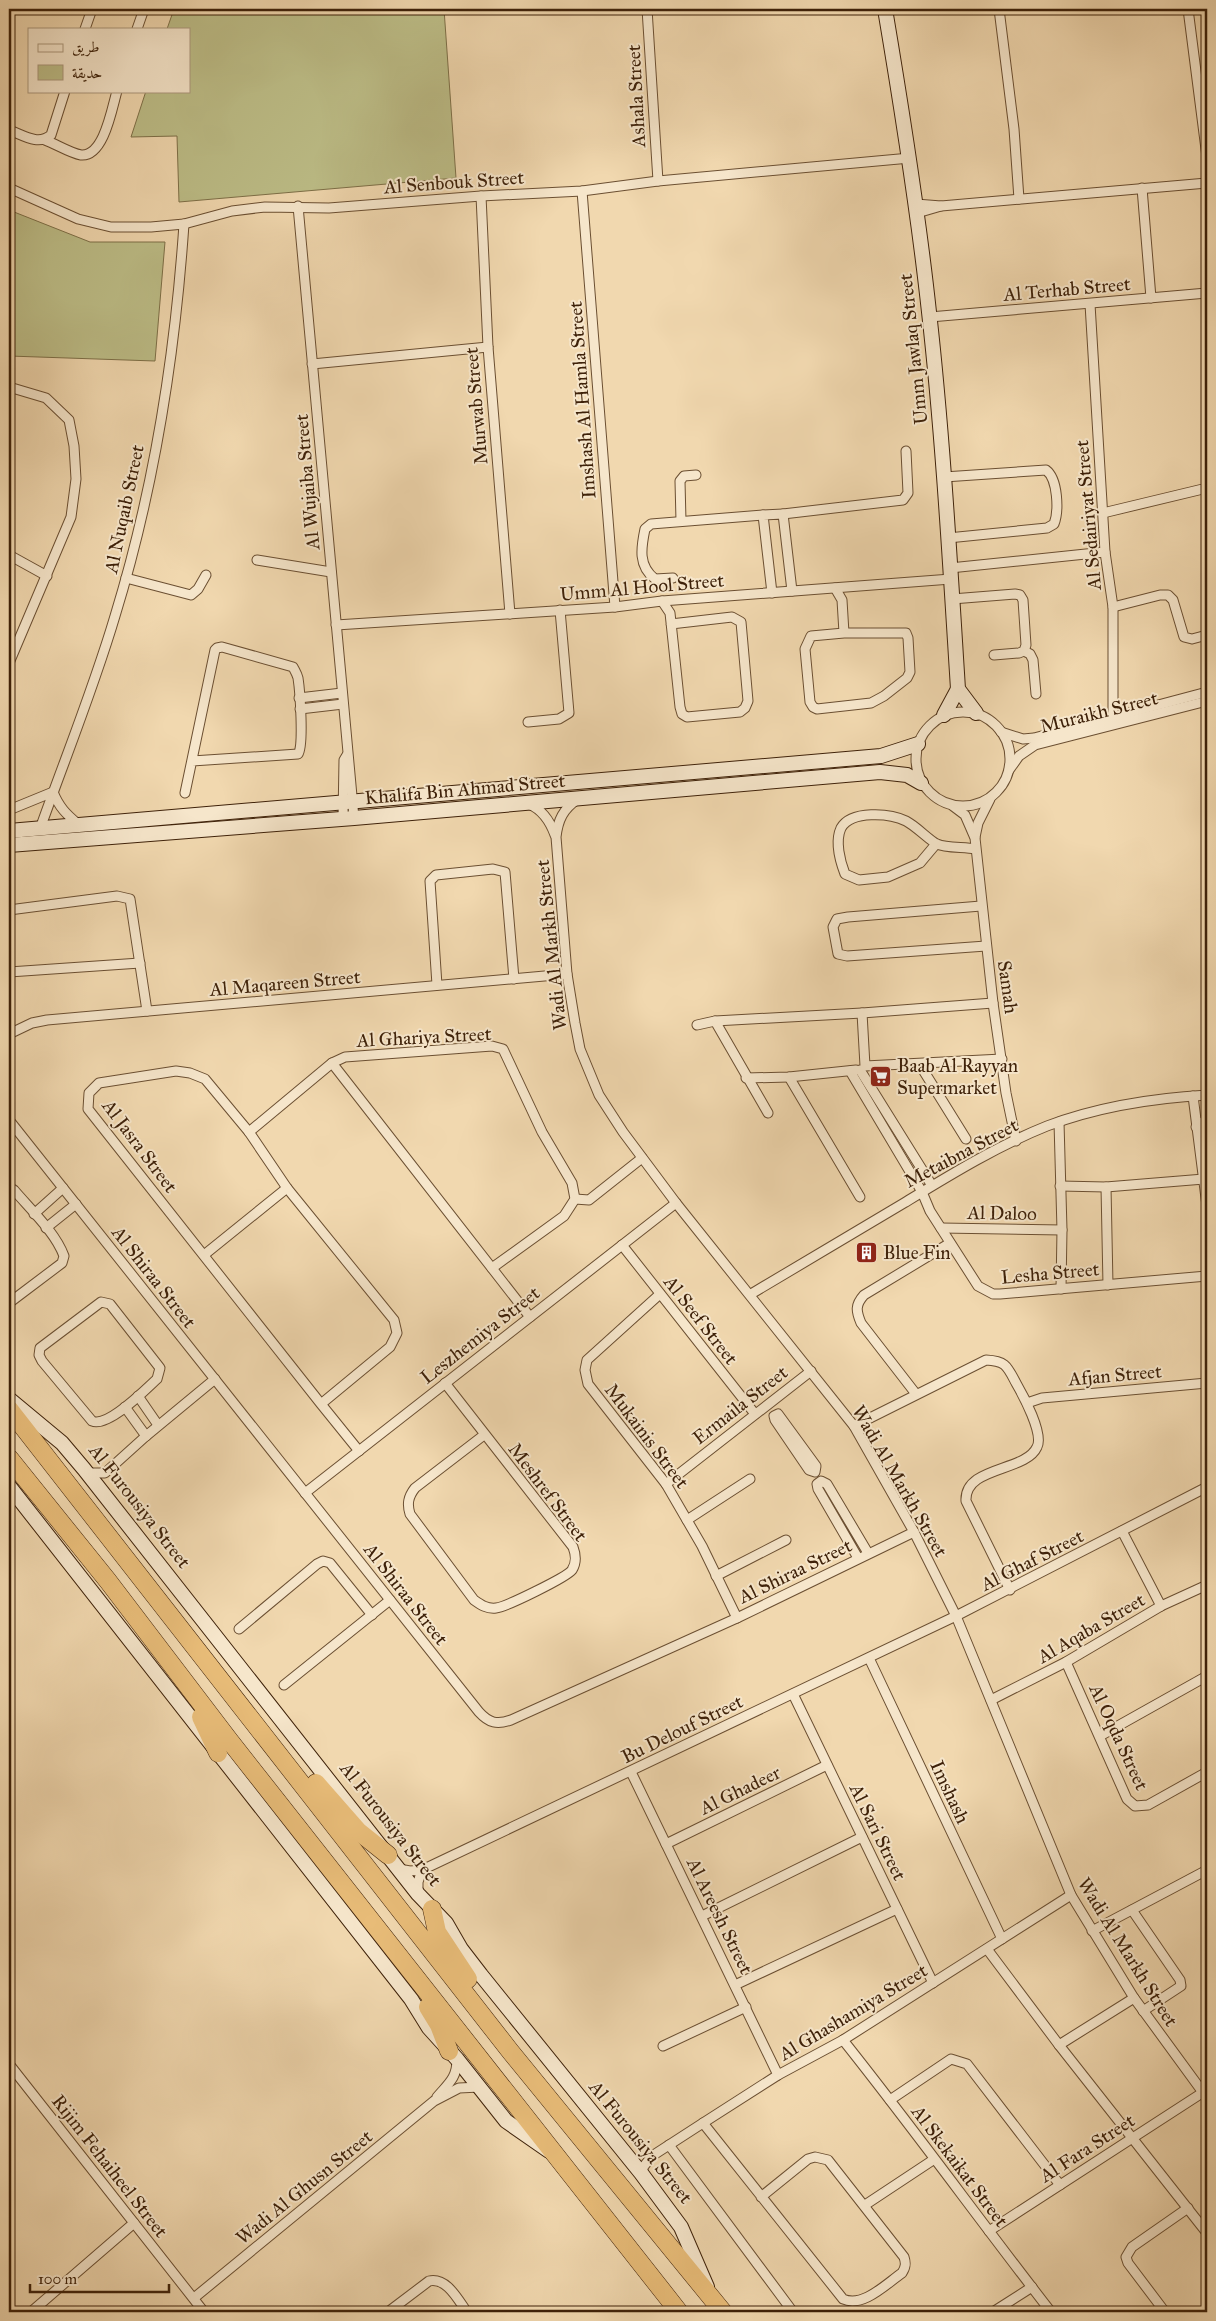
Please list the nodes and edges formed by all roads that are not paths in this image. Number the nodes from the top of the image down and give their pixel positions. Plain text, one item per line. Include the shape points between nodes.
1 (92, 9) edge
2 (144, 9) edge
3 (647, 9) edge
4 (885, 9) edge
5 (999, 9) edge
6 (1188, 9) edge
7 (86, 28) edge
8 (137, 28) edge
9 (65, 92) edge
10 (117, 92) edge
11 (9, 130) edge
12 (45, 140) junction
13 (1207, 157) edge
14 (910, 158) junction
15 (658, 181) junction
16 (1207, 183) edge
17 (9, 188) edge
18 (1142, 188) junction
19 (582, 191) junction
20 (481, 196) junction
21 (1019, 199) junction
22 (298, 206) junction
23 (917, 209) junction
24 (184, 224) junction
25 (1207, 293) edge
26 (1151, 298) junction
27 (1090, 304) junction
28 (930, 317) junction
29 (488, 347) junction
30 (312, 364) junction
31 (9, 387) edge
32 (906, 451) dead end
33 (696, 476) dead end
34 (944, 476) junction
35 (1207, 488) edge
36 (1103, 513) junction
37 (783, 514) junction
38 (763, 515) junction
39 (681, 521) junction
40 (948, 538) junction
41 (1105, 552) junction
42 (9, 554) edge
43 (258, 560) dead end
44 (331, 572) junction
45 (950, 574) junction
46 (206, 575) dead end
47 (47, 576) junction
48 (126, 578) junction
49 (673, 578) dead end
50 (835, 588) junction
51 (792, 591) junction
52 (772, 592) junction
53 (952, 599) junction
54 (662, 600) junction
55 (615, 607) junction
56 (1113, 608) junction
57 (560, 610) junction
58 (510, 614) junction
59 (671, 624) junction
60 (336, 625) junction
61 (844, 633) junction
62 (1207, 635) edge
63 (1024, 651) junction
64 (994, 655) dead end
65 (9, 663) edge
66 (958, 689) junction
67 (1207, 692) edge
68 (342, 693) junction
69 (1036, 694) dead end
70 (299, 698) junction
71 (1207, 700) edge
72 (343, 704) junction
73 (300, 709) junction
74 (976, 713) junction
75 (944, 715) junction
76 (1113, 720) junction
77 (528, 722) dead end
78 (1002, 732) junction
79 (918, 744) junction
80 (192, 761) junction
81 (1009, 771) junction
82 (922, 783) junction
83 (53, 792) junction
84 (185, 793) dead end
85 (588, 796) junction
86 (991, 797) junction
87 (348, 800) junction
88 (525, 802) junction
89 (953, 806) junction
90 (9, 810) edge
91 (348, 818) junction
92 (78, 824) junction
93 (40, 826) junction
94 (9, 830) edge
95 (556, 837) junction
96 (974, 838) junction
97 (936, 844) junction
98 (9, 846) edge
99 (975, 849) junction
100 (981, 906) junction
101 (9, 910) edge
102 (986, 946) junction
103 (140, 963) junction
104 (9, 972) edge
105 (568, 974) junction
106 (514, 979) junction
107 (437, 985) junction
108 (993, 1003) junction
109 (144, 1011) junction
110 (862, 1014) junction
111 (715, 1021) junction
112 (696, 1025) dead end
113 (9, 1034) edge
114 (1002, 1059) junction
115 (332, 1062) junction
116 (920, 1065) junction
117 (863, 1068) junction
118 (850, 1072) junction
119 (789, 1077) junction
120 (746, 1078) junction
121 (1193, 1096) junction
122 (1207, 1096) edge
123 (768, 1113) dead end
124 (1207, 1119) edge
125 (9, 1120) edge
126 (1059, 1122) junction
127 (1196, 1127) junction
128 (249, 1132) junction
129 (966, 1139) dead end
130 (1016, 1141) junction
131 (1204, 1154) edge
132 (642, 1158) junction
133 (1205, 1168) edge
134 (1204, 1179) junction
135 (931, 1184) junction
136 (1060, 1186) junction
137 (9, 1187) edge
138 (1106, 1187) junction
139 (63, 1188) junction
140 (287, 1188) junction
141 (922, 1192) junction
142 (860, 1197) dead end
143 (575, 1199) junction
144 (676, 1203) junction
145 (76, 1204) junction
146 (1207, 1206) edge
147 (34, 1214) junction
148 (46, 1228) junction
149 (941, 1228) junction
150 (1062, 1230) junction
151 (950, 1243) junction
152 (622, 1245) junction
153 (204, 1255) junction
154 (492, 1268) junction
155 (1207, 1276) edge
156 (1108, 1285) junction
157 (1061, 1289) junction
158 (660, 1294) junction
159 (751, 1294) junction
160 (9, 1303) edge
161 (530, 1317) junction
162 (811, 1371) junction
163 (215, 1379) junction
164 (445, 1383) junction
165 (1207, 1383) edge
166 (916, 1394) junction
167 (138, 1396) junction
168 (9, 1399) edge
169 (1028, 1403) junction
170 (321, 1404) junction
171 (767, 1404) junction
172 (125, 1407) junction
173 (9, 1409) edge
174 (755, 1414) junction
175 (158, 1425) junction
176 (854, 1426) junction
177 (484, 1435) junction
178 (146, 1436) junction
179 (359, 1451) junction
180 (802, 1453) dead end
181 (9, 1458) edge
182 (87, 1473) junction
183 (105, 1473) junction
184 (750, 1479) dead end
185 (666, 1484) junction
186 (9, 1486) edge
187 (1207, 1487) edge
188 (305, 1493) junction
189 (104, 1494) junction
190 (837, 1501) junction
191 (828, 1506) junction
192 (687, 1520) junction
193 (851, 1524) junction
194 (841, 1529) junction
195 (1122, 1531) junction
196 (914, 1532) junction
197 (786, 1540) dead end
198 (868, 1553) junction
199 (858, 1558) junction
200 (716, 1576) junction
201 (108, 1581) junction
202 (1207, 1584) edge
203 (1010, 1590) junction
204 (390, 1600) junction
205 (1161, 1606) junction
206 (372, 1614) junction
207 (956, 1616) junction
208 (737, 1618) junction
209 (239, 1629) dead end
210 (869, 1658) junction
211 (1066, 1662) junction
212 (1207, 1676) edge
213 (284, 1685) dead end
214 (793, 1694) junction
215 (990, 1700) junction
216 (255, 1723) junction
217 (1100, 1736) junction
218 (218, 1753) junction
219 (828, 1765) junction
220 (632, 1772) junction
221 (1207, 1772) edge
222 (862, 1838) junction
223 (666, 1844) junction
224 (393, 1862) junction
225 (422, 1870) junction
226 (1207, 1870) edge
227 (341, 1882) junction
228 (418, 1894) junction
229 (1071, 1895) junction
230 (432, 1909) junction
231 (897, 1909) junction
232 (1132, 1910) junction
233 (702, 1916) junction
234 (1092, 1931) junction
235 (1002, 1939) junction
236 (987, 1949) junction
237 (932, 1983) junction
238 (735, 1985) junction
239 (1134, 1998) junction
240 (746, 2007) junction
241 (1143, 2011) junction
242 (501, 2038) junction
243 (843, 2040) junction
244 (1059, 2045) junction
245 (663, 2046) dead end
246 (453, 2055) junction
247 (9, 2064) edge
248 (778, 2076) junction
249 (480, 2087) junction
250 (1205, 2096) edge
251 (890, 2100) junction
252 (434, 2102) junction
253 (703, 2123) junction
254 (1133, 2138) junction
255 (669, 2145) junction
256 (556, 2155) junction
257 (652, 2156) junction
258 (629, 2159) junction
259 (934, 2160) junction
260 (641, 2173) junction
261 (1060, 2185) junction
262 (761, 2196) junction
263 (865, 2205) junction
264 (1188, 2208) junction
265 (134, 2223) junction
266 (988, 2231) junction
267 (1207, 2233) edge
268 (1032, 2287) junction
269 (710, 2296) junction
270 (194, 2298) junction
271 (31, 2312) edge
272 (204, 2312) edge
273 (388, 2312) edge
274 (467, 2312) edge
275 (679, 2312) edge
276 (723, 2312) edge
277 (793, 2312) edge
278 (993, 2312) edge
279 (1051, 2312) edge
280 (1165, 2312) edge

1 - 7 street
2 - 8 street
3 - 15 street, Ashala Street
4 - 14 street, Umm Jawlaq Street
5 - 21 street
6 - 13 street
9 - 12 street via 51,135
10 - 12 street via 100,146 92,153 82,155
11 - 12 street via 38,141
14 - 15 street, Al Senbouk Street
14 - 23 street, Umm Jawlaq Street
15 - 19 street, Al Senbouk Street
16 - 18 street
17 - 24 street, Al Senbouk Street via 78,219 111,226
18 - 21 street
18 - 26 street
19 - 20 street, Al Senbouk Street
19 - 55 street, Imshash Al Hamla Street
20 - 22 street, Al Senbouk Street via 329,208
20 - 29 street, Murwab Street
21 - 23 street
22 - 24 street, Al Senbouk Street via 232,211
22 - 30 street, Al Wujaiba Street
23 - 28 street, Umm Jawlaq Street
24 - 48 street, Al Nuqaib Street via 167,382
25 - 26 street, Al Terhab Street
26 - 27 street, Al Terhab Street
27 - 28 street, Al Terhab Street
27 - 36 street, Al Sedairiyat Street
28 - 34 street, Umm Jawlaq Street
29 - 30 street
29 - 58 street, Murwab Street
30 - 44 street, Al Wujaiba Street
31 - 47 street via 46,398 69,420 76,479 71,517
32 - 37 street via 908,494 903,500
33 - 39 street via 684,476 680,481
34 - 40 street, Umm Jawlaq Street
34 - 40 street via 1046,470 1054,480 1057,516 1054,524 1047,528
35 - 36 street
36 - 41 street, Al Sedairiyat Street
37 - 38 street
37 - 51 street
38 - 39 street
38 - 52 street
39 - 49 street via 651,524 645,529 642,541 642,565 647,573 655,579
40 - 45 street, Umm Jawlaq Street
41 - 45 street, Umm Al Hool Street
41 - 56 street, Al Sedairiyat Street
42 - 47 street
43 - 44 street
44 - 60 street, Al Wujaiba Street
45 - 50 street, Umm Al Hool Street
45 - 53 street, Umm Jawlaq Street
46 - 48 street via 191,595
47 - 65 street
48 - 83 street, Al Nuqaib Street via 100,662
50 - 51 street, Umm Al Hool Street
50 - 61 street via 842,600
51 - 52 street, Umm Al Hool Street
52 - 54 street, Umm Al Hool Street
53 - 63 street via 1020,595 1023,600
53 - 66 street, Umm Jawlaq Street
54 - 55 street, Umm Al Hool Street
54 - 59 street via 670,613
55 - 57 street, Umm Al Hool Street
56 - 62 street via 1168,595 1173,600 1184,637 1192,639
56 - 76 street, Al Sedairiyat Street
57 - 58 street, Umm Al Hool Street
57 - 77 street via 569,713 559,719
58 - 60 street, Umm Al Hool Street
59 - 59 street via 682,714 687,717 740,712 745,708 748,701 741,622 732,616
60 - 68 street, Al Wujaiba Street
61 - 61 street via 811,636 807,642 810,702 817,709 871,703 907,678 910,672 906,633
63 - 64 street
63 - 69 street via 1033,660
66 - 74 street
66 - 75 street
67 - 76 street, Muraikh Street
68 - 70 street
68 - 72 street, Al Wujaiba Street
70 - 73 street
70 - 80 street via 298,677 293,667 217,648
71 - 76 street, Muraikh Street
72 - 73 street
72 - 87 street, Al Wujaiba Street via 350,759
73 - 80 street via 301,746 298,754
74 - 75 street
74 - 78 street via 990,720
75 - 79 street via 925,730
76 - 78 street, Muraikh Street via 1034,738 1023,739
76 - 81 street, Muraikh Street via 1035,745 1019,756
78 - 81 street via 1010,754
79 - 82 street via 916,768
79 - 87 street, Khalifa Bin Ahmad Street via 881,756
80 - 84 street
81 - 86 street
82 - 85 street, Khalifa Bin Ahmad Street via 907,775 880,772
82 - 89 street via 932,795
83 - 90 street
83 - 92 street via 65,814
83 - 93 street, Al Nuqaib Street
85 - 88 street, Khalifa Bin Ahmad Street
85 - 95 street, Wadi Al Markh Street via 572,803 561,815
86 - 89 street via 977,805
86 - 96 street, Samah
87 - 91 street, Al Wujaiba Street
87 - 92 street, Khalifa Bin Ahmad Street
88 - 91 street, Khalifa Bin Ahmad Street
88 - 95 street, Wadi Al Markh Street via 542,812
89 - 96 street, Samah via 965,815
91 - 98 street, Khalifa Bin Ahmad Street
92 - 93 street, Khalifa Bin Ahmad Street
93 - 94 street, Khalifa Bin Ahmad Street
95 - 105 street, Wadi Al Markh Street
96 - 99 street, Samah
97 - 97 street via 906,820 888,814 850,820 841,828 838,839 840,863 845,874 859,880 888,877 911,869
97 - 99 street
99 - 100 street, Samah
100 - 102 street, Samah
100 - 102 street via 848,917 837,919 833,927 838,954 848,956
101 - 103 street via 126,896 133,906
102 - 108 street, Samah
103 - 104 street
103 - 109 street
105 - 106 street, Al Maqareen Street
105 - 132 street, Wadi Al Markh Street via 580,1049 590,1075 609,1113
106 - 107 street, Al Maqareen Street
106 - 107 street via 505,872 493,869 436,875 430,881
107 - 109 street, Al Maqareen Street
108 - 110 street
108 - 114 street, Samah
109 - 113 street, Al Maqareen Street via 32,1023
110 - 111 street
110 - 117 street
111 - 112 street
111 - 120 street
114 - 116 street
114 - 130 street, Samah
115 - 128 street
115 - 143 street, Al Ghariya Street via 345,1057 492,1046 503,1049 542,1132 572,1183
115 - 154 street, Al Ghariya Street
116 - 117 street
116 - 129 street
117 - 118 street
117 - 135 street
118 - 119 street
118 - 141 street, Lesha Street
119 - 120 street
119 - 142 street
120 - 123 street
121 - 122 street, Metaibna Street
121 - 126 street, Metaibna Street via 1097,1111
121 - 127 street
124 - 127 street
125 - 139 street, Al Shiraa Street
126 - 130 street, Metaibna Street
126 - 136 street, Al Daloo
127 - 131 street
128 - 140 street, Al Jasra Street
128 - 153 street, Al Jasra Street via 205,1079 190,1073 176,1071 99,1083 89,1094 88,1109
130 - 135 street, Metaibna Street
131 - 133 street
132 - 143 street via 588,1200
132 - 144 street, Wadi Al Markh Street
133 - 134 street
134 - 138 street
134 - 146 street
135 - 141 street, Metaibna Street
136 - 138 street
136 - 150 street, Al Daloo
137 - 147 street
138 - 156 street
139 - 145 street, Al Shiraa Street
139 - 147 street
140 - 153 street
140 - 170 street, Al Jasra Street via 394,1320 397,1333 390,1347
141 - 149 street, Lesha Street
141 - 159 street, Metaibna Street
143 - 154 street via 564,1216
144 - 152 street, Leszhemiya Street
144 - 159 street, Wadi Al Markh Street
145 - 148 street
145 - 163 street, Al Shiraa Street
147 - 148 street
148 - 160 street via 62,1249 62,1263
149 - 150 street, Al Daloo
149 - 151 street, Lesha Street
150 - 157 street, Al Daloo
151 - 157 street, Lesha Street via 984,1291 993,1294
151 - 166 street via 864,1295 857,1303 856,1312 861,1322
152 - 158 street, Al Seef Street
152 - 161 street, Leszhemiya Street
153 - 170 street, Al Jasra Street
154 - 161 street, Al Ghariya Street
155 - 156 street, Lesha Street
156 - 157 street, Lesha Street
158 - 174 street, Al Seef Street
158 - 185 street, Mukainis Street via 587,1360 585,1370 588,1384
159 - 162 street, Wadi Al Markh Street
161 - 164 street, Leszhemiya Street
162 - 171 street, Ermaila Street
162 - 176 street, Wadi Al Markh Street
163 - 175 street
163 - 188 street, Al Shiraa Street
164 - 177 street, Meshref Street
164 - 179 street, Leszhemiya Street
165 - 169 street, Afjan Street via 1042,1398
166 - 169 street via 986,1360 1007,1366
166 - 176 street
167 - 172 street
167 - 172 street via 157,1379 160,1368 110,1304 101,1302 40,1348 42,1362 92,1422 102,1423
167 - 175 street
168 - 182 street, Al Furousiya Street via 62,1443
169 - 203 street via 1038,1446 1031,1455 982,1477 970,1485 966,1493 966,1501
170 - 179 street, Al Jasra Street
171 - 174 street, Ermaila Street
171 - 180 street via 775,1415 780,1415
172 - 178 street
173 - 216 highway, Al Furousiya Street
174 - 185 street, Ermaila Street
175 - 178 street
176 - 196 street, Wadi Al Markh Street
177 - 177 street, Meshref Street via 415,1488 408,1500 408,1508 474,1600 496,1608 566,1576 575,1564 576,1555
178 - 183 street
179 - 188 street, Leszhemiya Street
181 - 201 highway
182 - 183 street
182 - 189 street, Al Furousiya Street
183 - 189 street
184 - 192 street
185 - 192 street, Mukainis Street
186 - 218 street
187 - 195 street, Al Ghaf Street
188 - 204 street, Al Shiraa Street
189 - 224 street, Al Furousiya Street
190 - 191 street
190 - 191 street via 826,1482 819,1482 817,1486
190 - 193 street
191 - 194 street
192 - 200 street, Mukainis Street
193 - 194 street
193 - 198 street
194 - 199 street
195 - 203 street, Al Ghaf Street
195 - 205 street
196 - 198 street, Al Shiraa Street
196 - 207 street, Wadi Al Markh Street
197 - 200 street
198 - 199 street, Al Shiraa Street
199 - 208 street, Al Shiraa Street
200 - 208 street, Mukainis Street
201 - 218 highway via 124,1613 201,1716
201 - 227 highway
202 - 205 street, Al Aqaba Street
203 - 207 street, Al Ghaf Street
204 - 206 street
204 - 208 street, Al Shiraa Street via 479,1712 493,1723 501,1724
205 - 211 street, Al Aqaba Street
206 - 209 street via 330,1563 323,1562 316,1564
206 - 213 street
207 - 210 street, Bu Delouf Street
207 - 215 street, Wadi Al Markh Street
210 - 214 street, Bu Delouf Street
210 - 235 street, Imshash
211 - 215 street, Al Aqaba Street
211 - 217 street, Al Oqda Street
212 - 217 street
214 - 219 street, Al Sari Street
214 - 220 street, Bu Delouf Street
215 - 229 street, Wadi Al Markh Street
216 - 224 highway via 281,1743 358,1831
216 - 242 highway, Al Furousiya Street
217 - 221 street, Al Oqda Street via 1126,1799 1135,1806 1148,1805
218 - 246 street
219 - 222 street, Al Sari Street
219 - 223 street, Al Ghadeer
220 - 223 street, Al Areesh Street
220 - 225 street, Bu Delouf Street
222 - 231 street, Al Sari Street
222 - 233 street
223 - 233 street, Al Areesh Street
224 - 225 street, Bu Delouf Street via 410,1872
224 - 228 street, Al Furousiya Street
225 - 228 street
226 - 232 street
227 - 246 highway via 364,1924 435,2016
227 - 256 highway
228 - 230 street, Al Furousiya Street
229 - 234 street, Wadi Al Markh Street
229 - 235 street, Al Ghashamiya Street
230 - 242 highway via 437,1932 485,2006
230 - 258 street, Al Furousiya Street
231 - 237 street, Al Sari Street
231 - 238 street
232 - 234 street
232 - 241 street via 1181,1986
233 - 238 street, Al Areesh Street
234 - 239 street, Wadi Al Markh Street
235 - 236 street, Al Ghashamiya Street
236 - 237 street, Al Ghashamiya Street
236 - 244 street
237 - 243 street, Al Ghashamiya Street
238 - 240 street, Al Areesh Street
239 - 241 street, Wadi Al Markh Street
239 - 244 street
240 - 245 street
240 - 248 street, Al Areesh Street
241 - 250 street, Wadi Al Markh Street
242 - 269 highway, Al Furousiya Street
243 - 248 street, Al Ghashamiya Street
243 - 251 street, Al Skekaikat Street
244 - 254 street
246 - 249 street
246 - 252 street, Wadi Al Ghusn Street via 457,2070
247 - 265 street, Rijim Fehaiheel Street
248 - 253 street, Al Ghashamiya Street
249 - 252 street, Wadi Al Ghusn Street via 459,2088
249 - 256 street via 510,2125
250 - 254 street, Al Fara Street
251 - 259 street, Al Skekaikat Street
251 - 261 street via 951,2059 967,2064
252 - 270 street, Wadi Al Ghusn Street
253 - 255 street, Al Ghashamiya Street
253 - 262 street
254 - 261 street, Al Fara Street
254 - 264 street
255 - 257 street, Al Ghashamiya Street
255 - 277 street
256 - 275 highway
257 - 258 street, Al Ghashamiya Street
257 - 260 street, Al Ghashamiya Street
258 - 260 street, Al Furousiya Street
259 - 263 street
259 - 266 street, Al Skekaikat Street
260 - 269 street, Al Furousiya Street via 681,2227
261 - 266 street, Al Fara Street
262 - 263 street via 815,2157 828,2160
262 - 263 street via 842,2299 854,2302 902,2273 906,2263
264 - 267 street
264 - 280 street via 1132,2247 1126,2257
265 - 270 street, Rijim Fehaiheel Street
265 - 271 street
266 - 268 street, Al Skekaikat Street
268 - 278 street
268 - 279 street, Al Skekaikat Street
269 - 276 highway, Al Furousiya Street
270 - 272 street, Rijim Fehaiheel Street
273 - 274 street via 436,2280 444,2283

